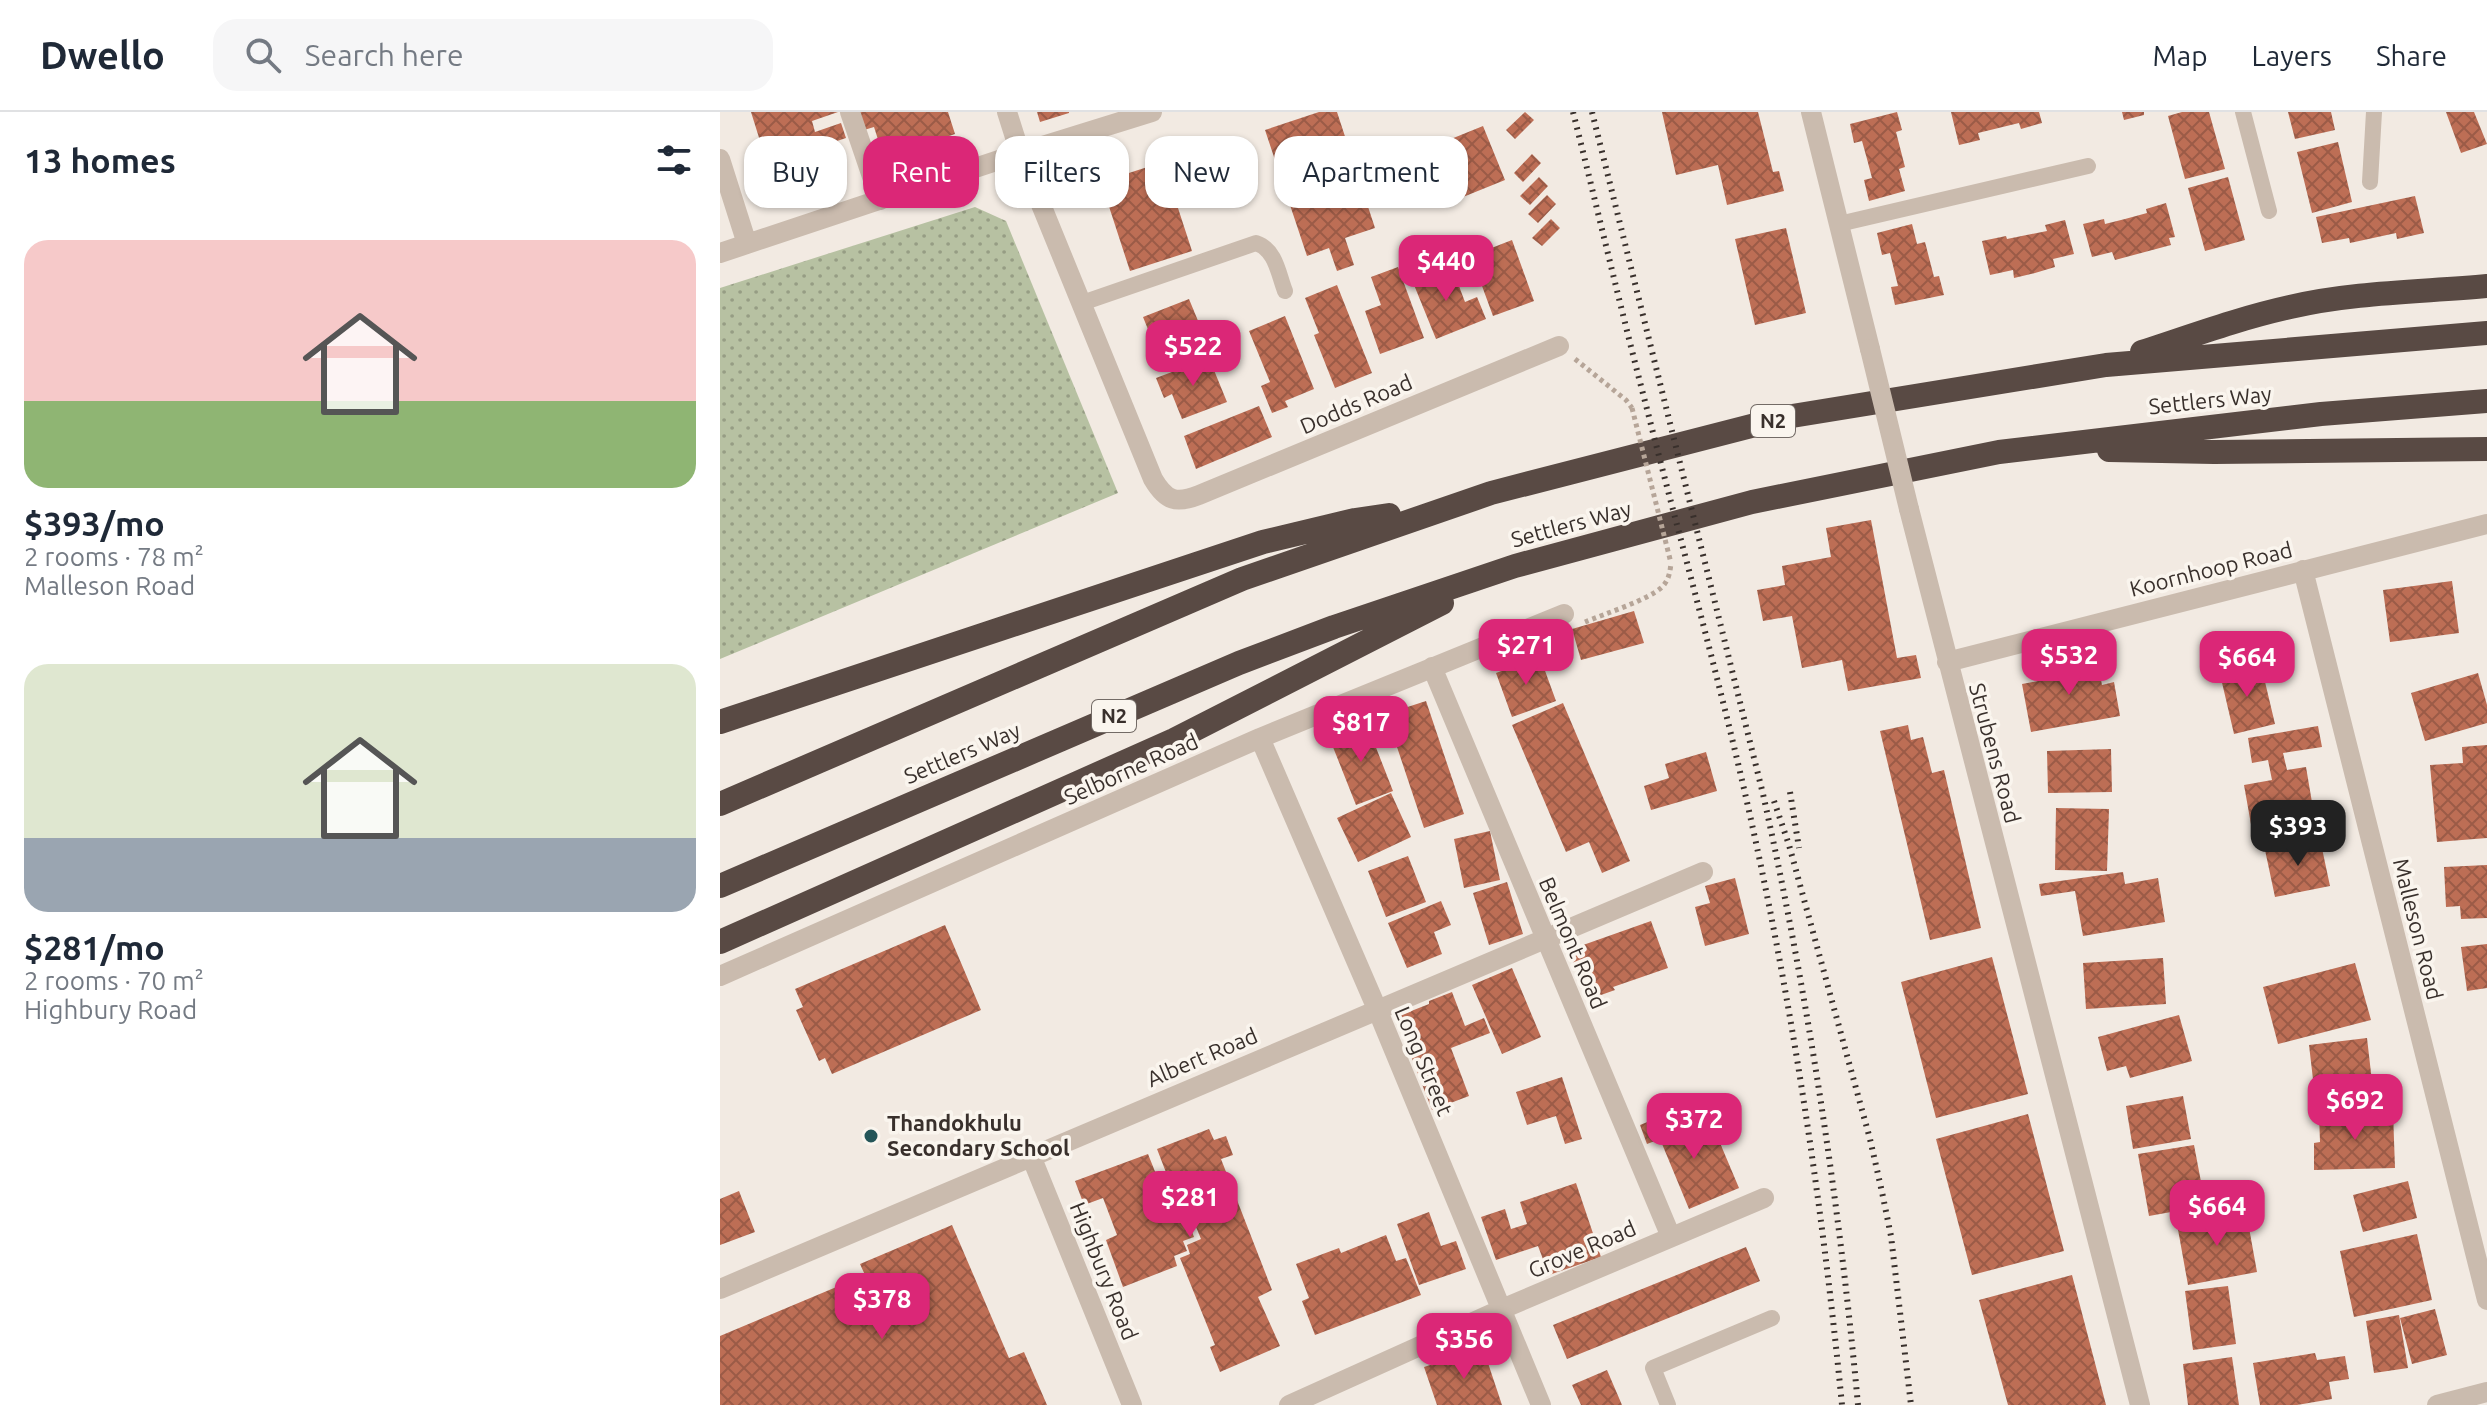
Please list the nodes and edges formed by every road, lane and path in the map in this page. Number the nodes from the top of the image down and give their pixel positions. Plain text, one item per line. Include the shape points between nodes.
1 (850, 112) edge
2 (1007, 112) edge
3 (1152, 112) edge
4 (1811, 112) edge
5 (2243, 112) edge
6 (2374, 112) edge
7 (1015, 136) edge
8 (1075, 136) edge
9 (863, 150) edge
10 (720, 159) edge
11 (2088, 166) dead end
12 (2370, 182) dead end
13 (863, 206) edge
14 (1043, 208) edge
15 (2269, 211) dead end
16 (1839, 224) junction
17 (747, 244) junction
18 (720, 253) edge
19 (2487, 286) edge
20 (1285, 291) dead end
21 (1082, 303) junction
22 (2487, 333) edge
23 (1559, 346) joint
24 (2106, 365) junction
25 (2487, 401) edge
26 (2019, 449) junction
27 (2487, 449) edge
28 (1447, 506) junction
29 (2487, 524) edge
30 (1515, 566) junction
31 (2303, 570) junction
32 (1564, 614) joint
33 (1947, 662) junction
34 (1432, 667) junction
35 (720, 722) edge
36 (1260, 738) junction
37 (720, 804) edge
38 (1703, 872) dead end
39 (720, 886) edge
40 (1545, 937) junction
41 (720, 942) edge
42 (720, 976) edge
43 (1377, 1009) junction
44 (1031, 1156) junction
45 (1764, 1198) dead end
46 (1671, 1237) junction
47 (720, 1289) edge
48 (2487, 1300) edge
49 (1502, 1309) junction
50 (1772, 1318) dead end
51 (2487, 1392) edge
52 (1132, 1405) edge
53 (1289, 1405) edge
54 (1541, 1405) edge
55 (1668, 1405) edge
56 (2140, 1405) edge
57 (2437, 1405) edge

1 - 9 street
2 - 7 street
3 - 8 street
4 - 16 street, Strubens Road
5 - 15 lane
6 - 12 lane
10 - 17 street
11 - 16 lane
13 - 17 street
14 - 21 street
16 - 33 street, Strubens Road, bridge
17 - 18 street
19 - 24 highway via 2292,306
20 - 21 lane via 1272,253 1256,243
21 - 23 street, Dodds Road via 1153,479 1170,499 1185,501
22 - 24 highway, Settlers Way / N2
23 - 32 path, bridge via 1632,408 1671,563 1664,586 1636,600 1577,625
24 - 28 highway, Settlers Way / N2 via 1786,417
25 - 26 highway, Settlers Way / N2 via 2321,414
26 - 27 highway
26 - 30 highway, Settlers Way / N2 via 1752,502
28 - 35 highway via 1263,542
28 - 37 highway, Settlers Way / N2 via 1242,579
29 - 31 street, Koornhoop Road
30 - 39 highway, Settlers Way / N2 via 1239,663
30 - 41 highway via 1174,740
31 - 33 street, Koornhoop Road
31 - 48 street, Malleson Road
32 - 34 street, Selborne Road
33 - 56 street, Strubens Road
34 - 36 street, Selborne Road
34 - 40 street, Belmont Road
36 - 42 street, Selborne Road
36 - 43 street, Long Street
38 - 40 street, Albert Road
40 - 43 street, Albert Road
40 - 46 street, Belmont Road
43 - 44 street, Albert Road
43 - 49 street, Long Street
44 - 47 street, Albert Road
44 - 52 street, Highbury Road
45 - 46 street, Grove Road
46 - 49 street, Grove Road
49 - 53 street, Grove Road
49 - 54 street, Long Street
50 - 55 lane via 1653,1368
51 - 57 street

